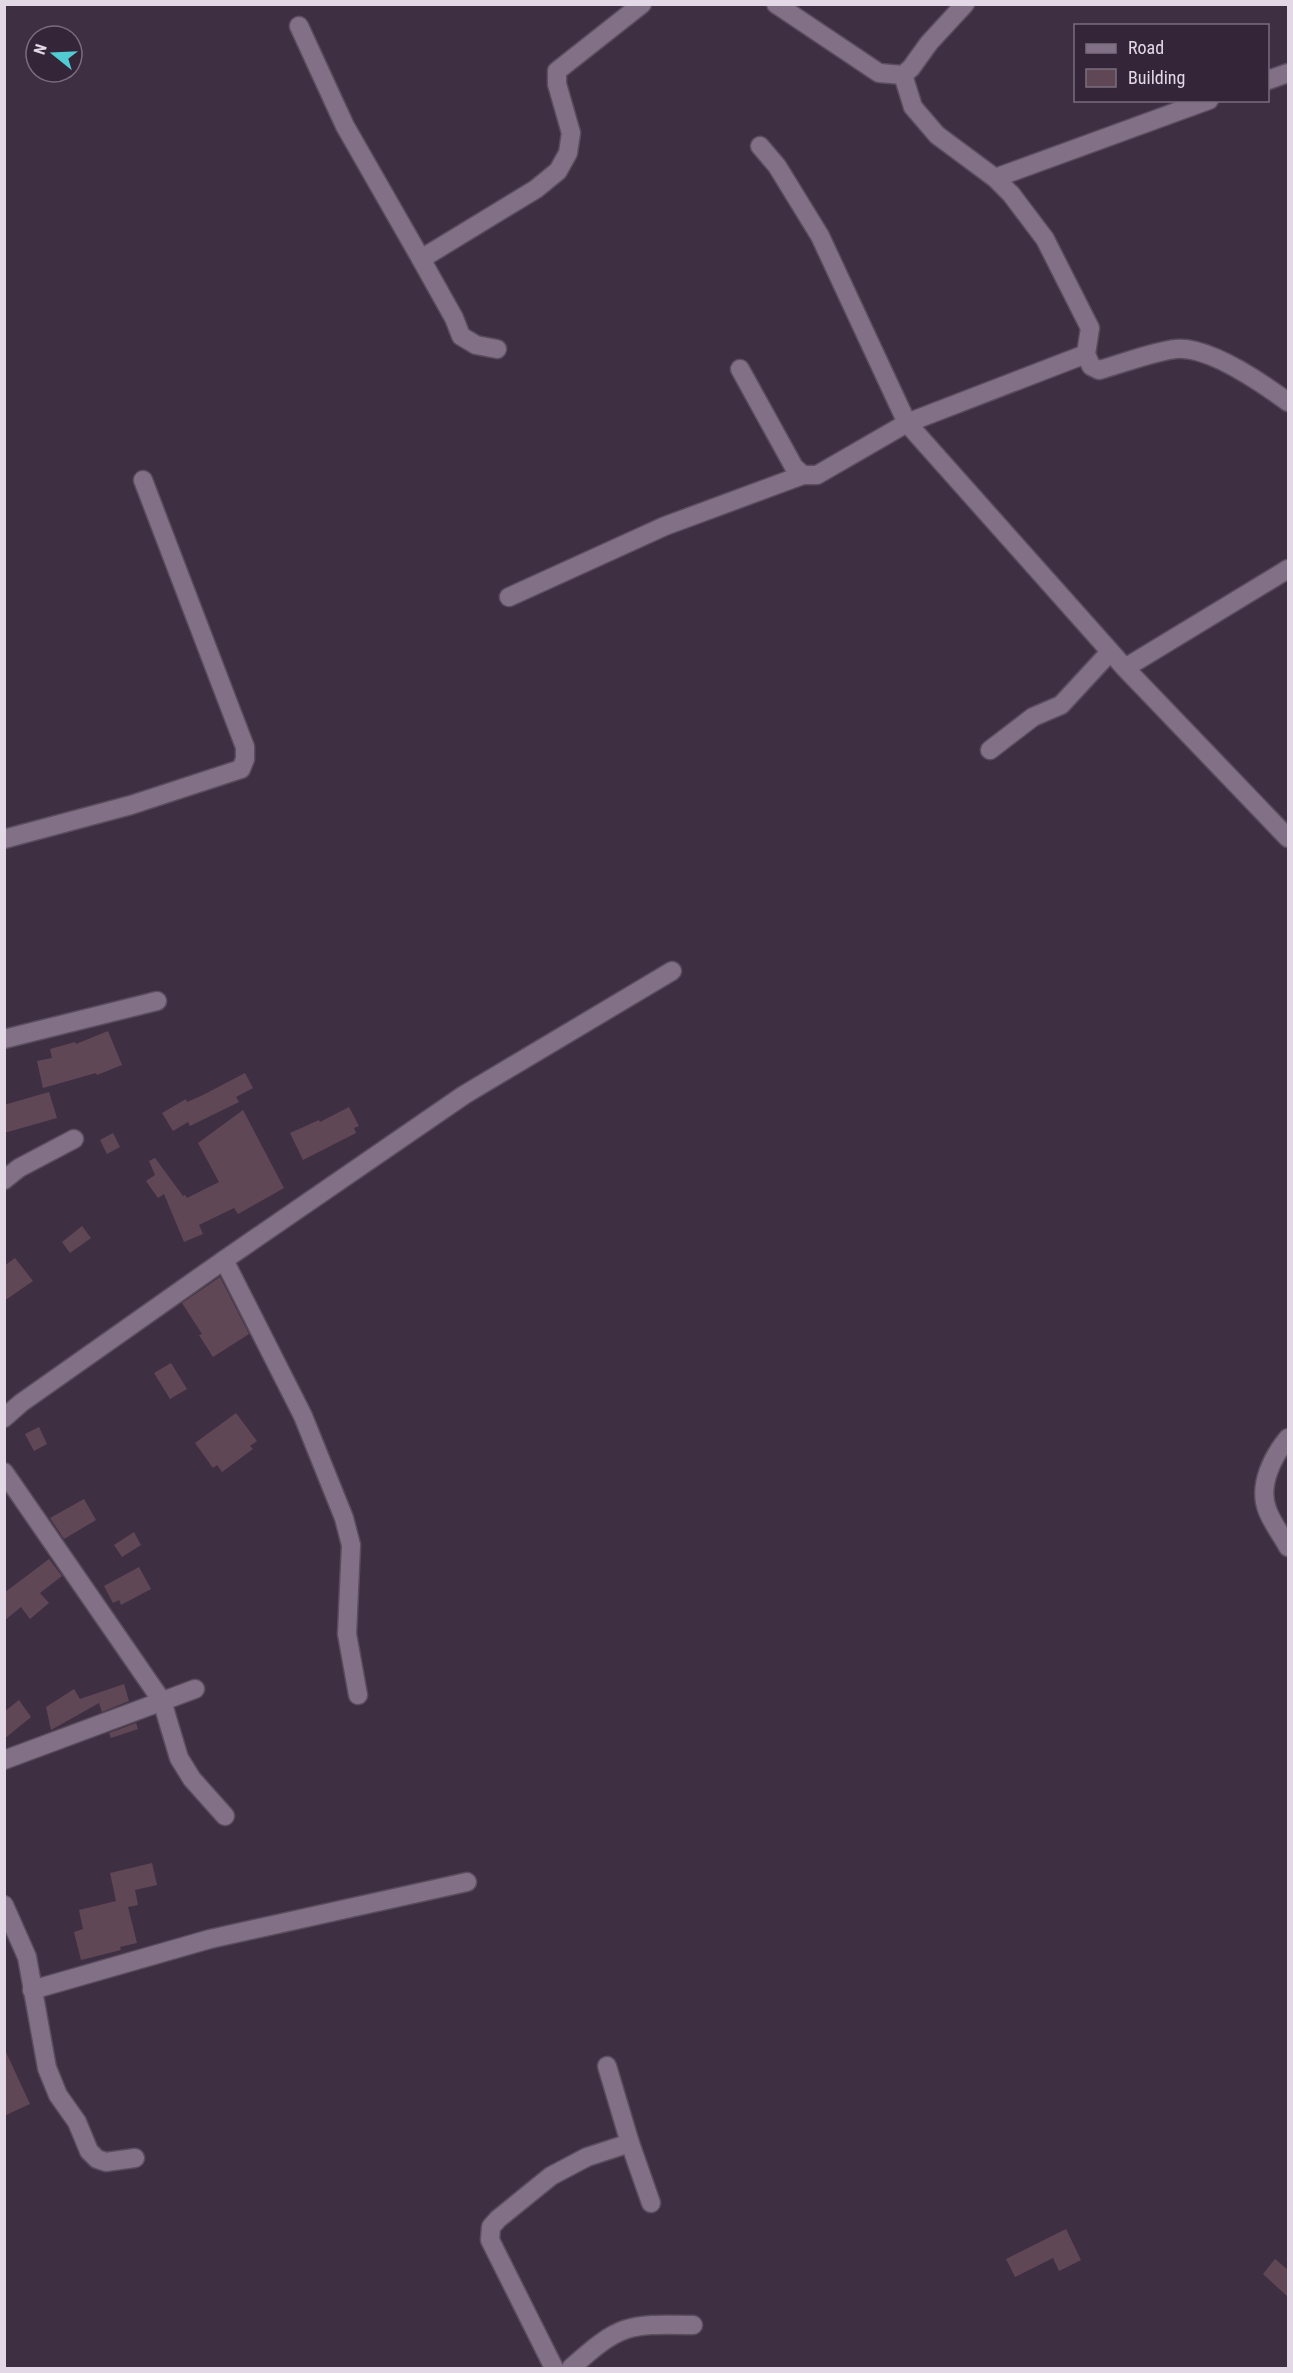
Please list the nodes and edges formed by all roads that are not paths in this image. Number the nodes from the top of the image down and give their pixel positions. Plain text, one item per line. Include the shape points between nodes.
1 (642, 4) edge
2 (776, 4) edge
3 (965, 4) edge
4 (299, 26) dead end
5 (1288, 72) edge
6 (903, 75) junction
7 (1269, 80) edge
8 (1203, 102) edge
9 (760, 146) dead end
10 (995, 177) junction
11 (421, 259) junction
12 (496, 349) dead end
13 (1086, 354) junction
14 (740, 369) dead end
15 (1288, 402) edge
16 (907, 423) junction
17 (803, 475) junction
18 (143, 480) dead end
19 (1288, 569) edge
20 (509, 597) dead end
21 (1110, 652) junction
22 (1125, 668) junction
23 (990, 750) dead end
24 (1288, 838) edge
25 (4, 839) edge
26 (672, 971) dead end
27 (157, 1001) dead end
28 (4, 1039) edge
29 (74, 1139) dead end
30 (4, 1180) edge
31 (224, 1260) junction
32 (4, 1418) edge
33 (1288, 1438) edge
34 (4, 1472) edge
35 (1288, 1547) edge
36 (195, 1689) dead end
37 (358, 1695) dead end
38 (162, 1701) junction
39 (4, 1760) edge
40 (225, 1816) dead end
41 (466, 1882) dead end
42 (4, 1905) edge
43 (32, 1990) junction
44 (606, 2066) dead end
45 (630, 2143) junction
46 (135, 2158) dead end
47 (651, 2203) dead end
48 (693, 2325) dead end
49 (554, 2368) edge
50 (571, 2368) edge

1 - 11 street via 556,71 571,133 568,153 558,171 536,189
2 - 6 street via 879,73
3 - 6 street
4 - 11 street via 345,126
5 - 7 street
6 - 10 street via 913,107 937,135
8 - 10 street
9 - 16 street via 777,166 820,236
10 - 13 street via 1045,239 1090,328
11 - 12 street via 461,336 476,345
13 - 15 street via 1091,366 1100,370 1177,349 1198,352 1235,367
13 - 16 street
14 - 17 street via 794,467
16 - 17 street via 817,475
16 - 21 street
17 - 20 street via 665,526
18 - 25 street via 245,747 245,759 241,769 131,805
19 - 22 street
21 - 22 street
21 - 23 street via 1061,705 1033,717
22 - 24 street
26 - 31 street via 464,1095
27 - 28 street
29 - 30 street
31 - 32 street
31 - 37 street via 303,1416 344,1518 351,1545 347,1634
33 - 35 street via 1264,1486 1266,1508
34 - 38 street
36 - 38 street
38 - 39 street
38 - 40 street via 179,1758
41 - 43 street via 210,1939
42 - 43 street via 27,1957
43 - 46 street via 47,2068 58,2095 78,2122 89,2151 106,2162
44 - 45 street
45 - 47 street
45 - 49 street via 586,2157 551,2176 491,2227 490,2240
48 - 50 street via 629,2327 598,2344

